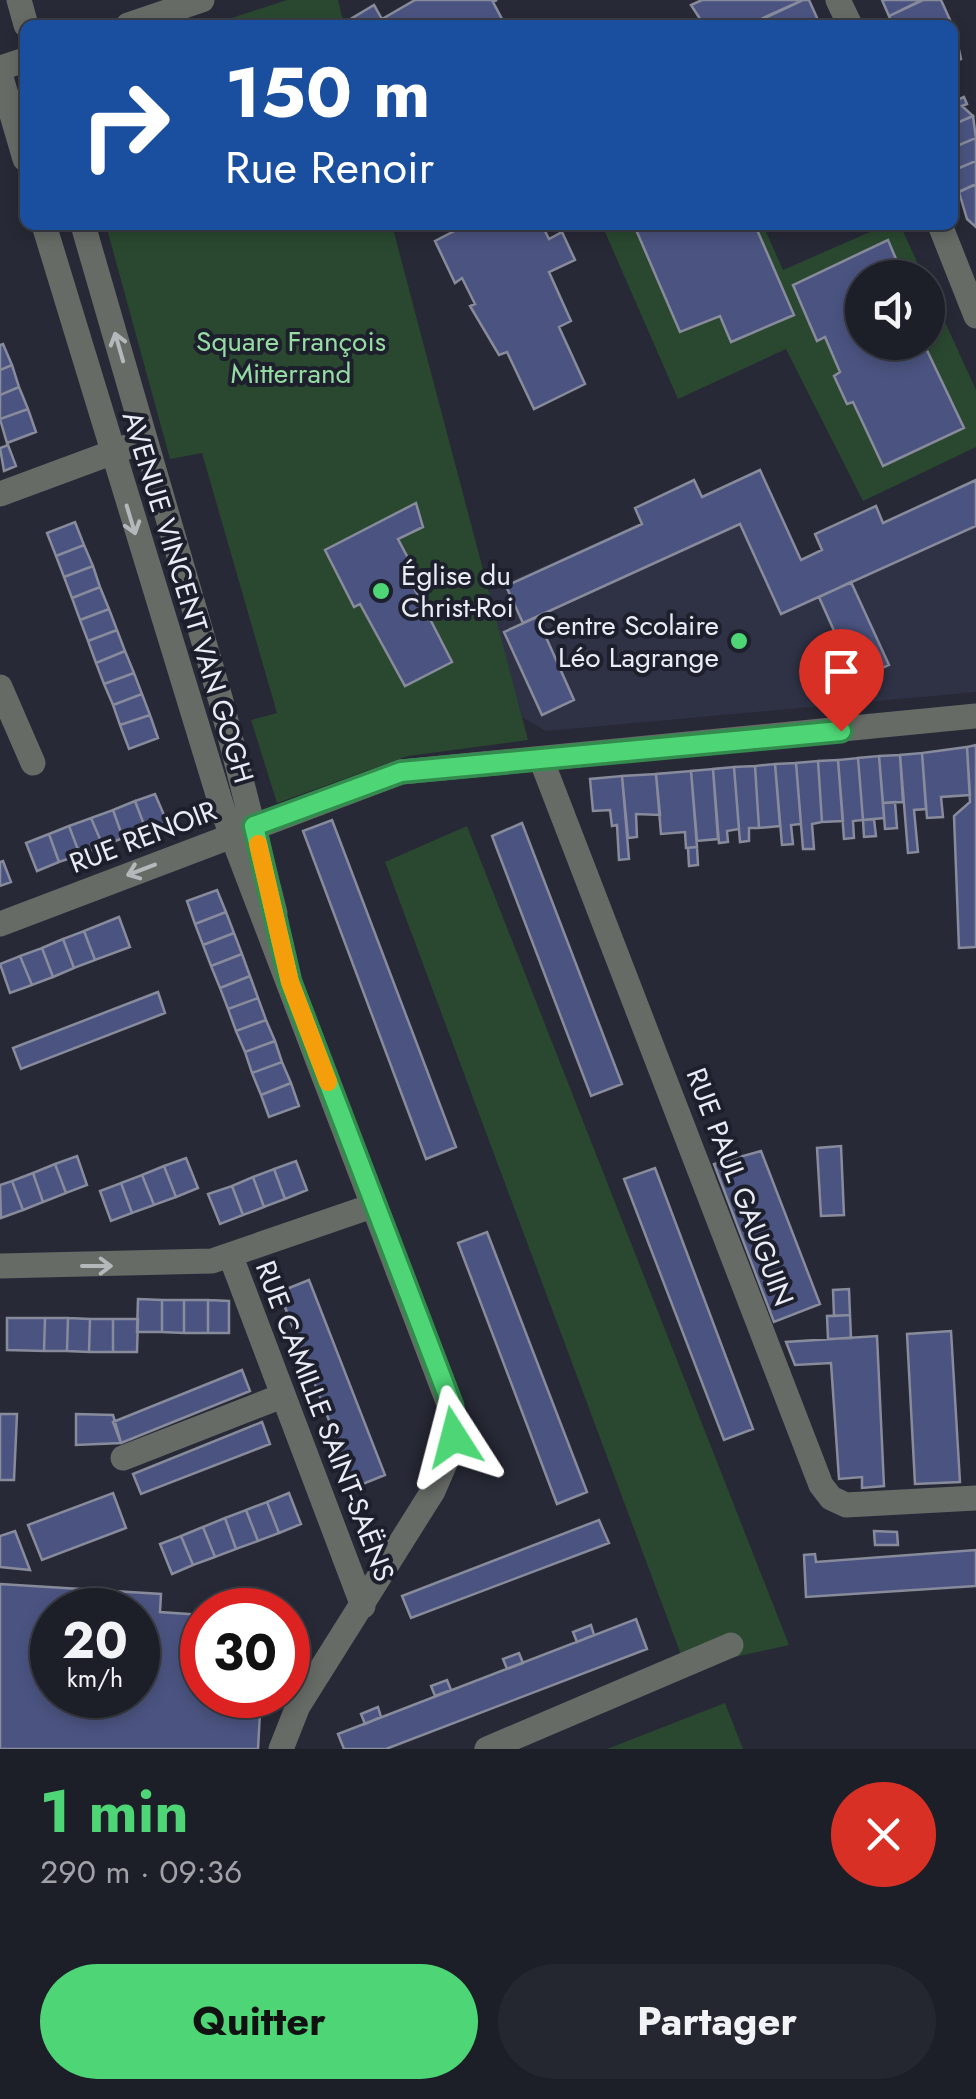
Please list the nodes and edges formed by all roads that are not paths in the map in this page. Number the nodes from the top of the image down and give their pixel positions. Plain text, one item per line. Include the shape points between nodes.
1 (202, 0) edge
2 (143, 20) edge
3 (0, 71) edge
4 (20, 141) edge
5 (45, 230) edge
6 (85, 230) edge
7 (942, 230) edge
8 (976, 316) edge
9 (146, 441) junction
10 (110, 453) junction
11 (0, 494) edge
12 (0, 687) edge
13 (976, 716) edge
14 (542, 760) junction
15 (33, 763) dead end
16 (243, 831) junction
17 (0, 924) edge
18 (374, 1204) junction
19 (231, 1257) junction
20 (0, 1266) edge
21 (282, 1396) junction
22 (124, 1458) dead end
23 (976, 1498) edge
24 (363, 1606) junction
25 (731, 1645) dead end
26 (281, 1749) edge
27 (486, 1749) edge

1 - 2 street
3 - 4 street
5 - 10 street, AVENUE VINCENT VAN GOGH
9 -> 6 street, AVENUE VINCENT VAN GOGH
7 - 8 street
9 - 10 street
9 - 16 street, AVENUE VINCENT VAN GOGH
10 - 11 street
10 -> 16 street, AVENUE VINCENT VAN GOGH
12 - 15 street
13 - 14 street, RUE RENOIR
14 - 16 street, RUE RENOIR via 392,774
14 - 23 street, RUE PAUL GAUGUIN via 822,1485 846,1505
16 -> 17 street, RUE RENOIR
16 - 18 street, AVENUE VINCENT VAN GOGH via 290,982
18 - 19 street
18 - 24 street, AVENUE VINCENT VAN GOGH via 455,1420 434,1491
20 -> 19 street via 165,1266
19 - 21 street, RUE CAMILLE SAINT-SAËNS
21 - 22 street
21 - 24 street, RUE CAMILLE SAINT-SAËNS
24 - 26 street, AVENUE VINCENT VAN GOGH via 298,1706
25 - 27 street

